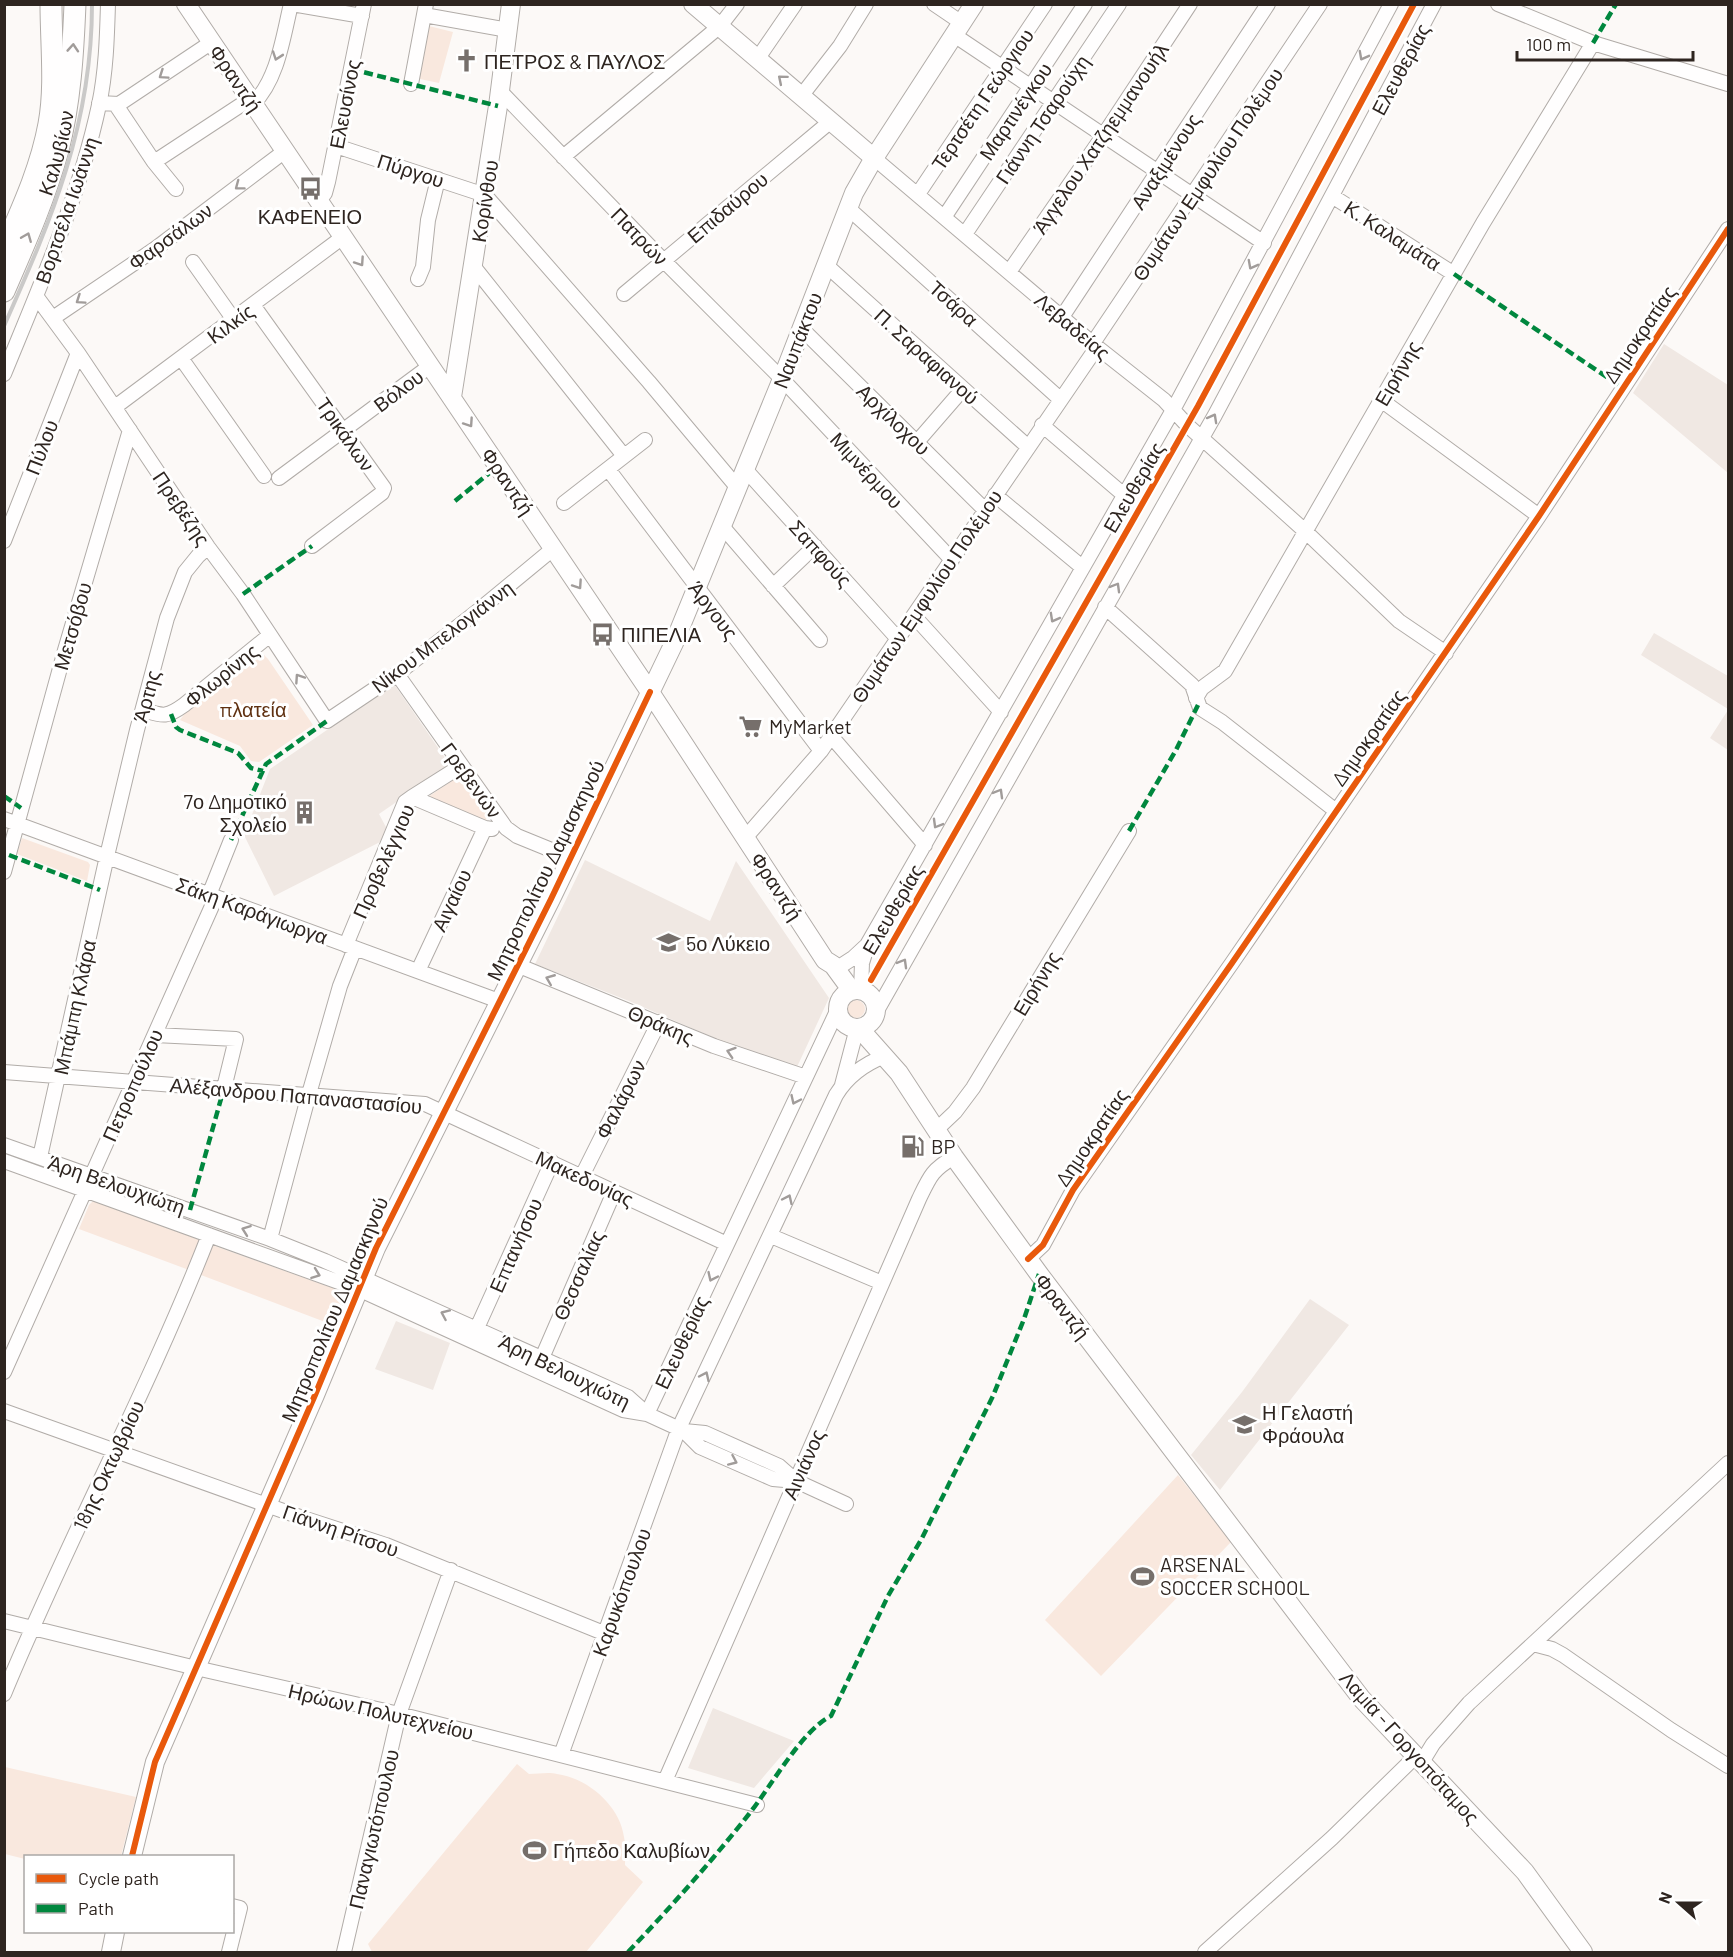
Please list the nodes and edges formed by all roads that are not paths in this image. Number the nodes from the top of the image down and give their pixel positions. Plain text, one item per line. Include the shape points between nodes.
1 (51, 4) edge
2 (75, 4) edge
3 (108, 4) edge
4 (186, 4) edge
5 (292, 4) edge
6 (511, 4) edge
7 (693, 4) edge
8 (737, 4) edge
9 (795, 4) edge
10 (866, 4) edge
11 (934, 4) edge
12 (974, 4) edge
13 (1045, 4) edge
14 (1085, 4) edge
15 (1119, 4) edge
16 (1190, 4) edge
17 (1268, 4) edge
18 (1320, 4) edge
19 (1391, 4) edge
20 (1434, 4) edge
21 (1498, 4) edge
22 (363, 10) edge
23 (425, 10) edge
24 (720, 26) junction
25 (958, 29) junction
26 (508, 30) junction
27 (212, 42) junction
28 (1593, 43) junction
29 (758, 58) junction
30 (1003, 68) junction
31 (411, 84) dead end
32 (1728, 84) edge
33 (1031, 87) junction
34 (500, 91) junction
35 (802, 95) junction
36 (252, 101) junction
37 (99, 103) junction
38 (1054, 103) junction
39 (116, 105) junction
40 (831, 121) junction
41 (1103, 136) junction
42 (336, 146) junction
43 (285, 151) junction
44 (564, 156) junction
45 (874, 158) junction
46 (154, 162) junction
47 (1157, 172) junction
48 (438, 178) junction
49 (176, 189) dead end
50 (918, 194) junction
51 (485, 195) junction
52 (1192, 196) junction
53 (1332, 196) junction
54 (319, 201) junction
55 (848, 207) junction
56 (945, 216) junction
57 (1728, 229) edge
58 (965, 234) junction
59 (343, 237) junction
60 (1264, 243) junction
61 (4, 250) edge
62 (663, 260) junction
63 (193, 262) dead end
64 (826, 266) junction
65 (474, 267) junction
66 (1009, 272) junction
67 (1454, 274) junction
68 (417, 279) dead end
69 (4, 291) edge
70 (624, 294) dead end
71 (36, 296) junction
72 (253, 305) junction
73 (53, 318) junction
74 (1062, 318) junction
75 (234, 320) junction
76 (801, 328) junction
77 (1095, 345) junction
78 (78, 353) junction
79 (181, 358) junction
80 (430, 366) junction
81 (4, 374) edge
82 (782, 379) junction
83 (963, 388) junction
84 (452, 398) junction
85 (1060, 399) junction
86 (1381, 400) junction
87 (115, 407) junction
88 (1173, 410) junction
89 (1042, 425) junction
90 (130, 430) junction
91 (344, 430) junction
92 (1201, 438) junction
93 (645, 440) dead end
94 (917, 442) junction
95 (1028, 446) junction
96 (624, 456) junction
97 (744, 468) junction
98 (608, 469) junction
99 (264, 476) dead end
100 (279, 478) dead end
101 (737, 487) junction
102 (996, 495) junction
103 (1124, 495) junction
104 (564, 503) dead end
105 (985, 510) junction
106 (1539, 516) junction
107 (721, 525) junction
108 (1305, 531) junction
109 (4, 541) edge
110 (312, 546) dead end
111 (815, 546) junction
112 (208, 547) junction
113 (554, 548) junction
114 (952, 560) junction
115 (1082, 567) junction
116 (773, 586) junction
117 (697, 587) junction
118 (1105, 607) junction
119 (914, 616) junction
120 (270, 635) junction
121 (898, 639) junction
122 (820, 640) dead end
123 (1446, 653) junction
124 (397, 674) junction
125 (650, 692) junction
126 (1196, 698) junction
127 (142, 710) junction
128 (1001, 712) junction
129 (327, 721) joint
130 (831, 736) junction
131 (821, 751) junction
132 (462, 766) junction
133 (412, 797) junction
134 (1336, 811) junction
135 (10, 821) edge
136 (485, 828) junction
137 (506, 828) junction
138 (1129, 831) dead end
139 (745, 838) junction
140 (231, 840) dead end
141 (925, 845) junction
142 (107, 856) junction
143 (571, 858) junction
144 (4, 872) edge
145 (212, 896) junction
146 (867, 945) junction
147 (351, 946) junction
148 (518, 965) junction
149 (830, 965) junction
150 (418, 971) junction
151 (848, 997) junction
152 (499, 1001) junction
153 (659, 1022) junction
154 (866, 1022) junction
155 (155, 1035) junction
156 (890, 1061) junction
157 (4, 1072) edge
158 (59, 1075) junction
159 (806, 1077) junction
160 (135, 1082) junction
161 (841, 1087) junction
162 (224, 1088) junction
163 (309, 1094) junction
164 (443, 1111) junction
165 (936, 1130) junction
166 (4, 1145) edge
167 (40, 1157) junction
168 (954, 1157) junction
169 (4, 1161) edge
170 (552, 1162) junction
171 (91, 1175) junction
172 (582, 1176) junction
173 (84, 1190) junction
174 (614, 1192) junction
175 (209, 1235) junction
176 (771, 1236) junction
177 (270, 1239) junction
178 (728, 1244) junction
179 (1028, 1259) junction
180 (361, 1283) junction
181 (882, 1283) junction
182 (477, 1328) junction
183 (542, 1358) junction
184 (4, 1372) edge
185 (4, 1411) edge
186 (647, 1414) junction
187 (682, 1429) junction
188 (116, 1450) junction
189 (1728, 1463) edge
190 (796, 1481) junction
191 (846, 1504) dead end
192 (267, 1505) junction
193 (1241, 1539) joint
194 (452, 1570) junction
195 (4, 1621) edge
196 (32, 1627) junction
197 (606, 1634) junction
198 (1533, 1644) junction
199 (196, 1668) junction
200 (4, 1694) edge
201 (399, 1714) junction
202 (561, 1755) junction
203 (1419, 1759) junction
204 (1728, 1766) edge
205 (665, 1781) junction
206 (756, 1804) dead end
207 (132, 1855) edge
208 (116, 1933) edge
209 (232, 1933) edge
210 (1580, 1951) edge
211 (111, 1953) edge
212 (229, 1953) edge
213 (345, 1953) edge
214 (1205, 1953) edge

1 - 61 main road, Καλυβίων via 49,124 36,173
69 -> 2 main road, Καλυβίων via 58,152 68,94
3 - 37 street, Βορτσέλα Ιωάννη
4 - 27 main road, Φραντζή
5 - 22 street
5 -> 36 street via 271,76 263,92
6 - 26 main road, Κορίνθου
7 - 24 main road, Λεβαδείας
8 - 24 street
9 - 29 street
10 - 35 street
11 - 25 street
12 - 25 main road, Ναυπάκτου
13 - 30 street, Τερτσέτη Γεώργιου
14 - 33 street, Μαρτινέγκου
15 - 38 street, Γιάννη Τσαρούχη
16 - 41 street, Άγγελου Χατζηεμμανουήλ
17 - 47 street, Αναξιμένους
18 - 52 street, Θυμάτων Εμφυλίου Πολέμου
19 -> 60 street, Ελευθερίας
20 - 53 street, Ελευθερίας
21 - 28 street
22 - 42 street, Ελευσίνος
23 - 26 street
23 - 31 street
24 - 29 main road, Λεβαδείας
24 - 44 street
25 - 30 street
25 - 45 main road, Ναυπάκτου
26 - 34 main road, Κορίνθου
27 - 36 main road, Φραντζή
27 -> 39 street
28 - 32 street
28 - 67 street, Ειρήνης
35 -> 29 main road, Λεβαδείας
30 - 33 street
30 - 50 street, Τερτσέτη Γεώργιου
33 - 38 street
33 - 56 street, Μαρτινέγκου
34 - 44 street, Πατρών
34 - 51 main road, Κορίνθου
35 - 40 main road, Λεβαδείας
36 - 43 main road, Φραντζή
36 - 46 street
37 - 39 street
37 - 71 street, Βορτσέλα Ιωάννη via 79,180
38 - 41 street
38 - 58 street, Γιάννη Τσαρούχη
39 - 46 street
40 - 45 main road, Λεβαδείας
40 - 62 street, Επιδαύρου
41 - 47 street
41 - 66 street, Άγγελου Χατζηεμμανουήλ
42 - 48 street, Πύργου
42 - 54 street, Ελευσίνος via 327,187
43 - 54 main road, Φραντζή
43 -> 73 street, Φαρσάλων via 155,249
44 - 62 street, Πατρών
45 - 50 street, Λεβαδείας
45 - 55 main road, Ναυπάκτου
46 - 49 street
47 - 52 street
47 - 74 street, Αναξιμένους
48 - 51 street, Πύργου
48 - 68 street via 423,267
50 - 56 street, Λεβαδείας
51 - 65 main road, Κορίνθου
51 - 101 street
52 - 60 street
52 - 77 street, Θυμάτων Εμφυλίου Πολέμου
53 - 67 street, Κ. Καλαμάτα
92 -> 53 street, Ελευθερίας
54 - 59 main road, Φραντζή
55 - 64 main road, Ναυπάκτου
55 - 85 street, Τσάρα
56 - 58 street, Λεβαδείας
57 - 106 street, Δημοκρατίας
58 - 66 street, Λεβαδείας
59 - 72 street, Κιλκίς
59 -> 80 main road, Φραντζή
60 -> 88 street, Ελευθερίας
62 - 70 street, Επιδαύρου
62 - 82 street, Πατρών
63 - 75 street
64 - 76 main road, Ναυπάκτου
64 - 83 street, Π. Σαραφιανού
65 - 84 main road, Κορίνθου
65 - 96 street
66 - 74 street, Λεβαδείας
67 - 86 street, Ειρήνης
71 - 73 street, Πρεβέζης
71 - 81 street, Βορτσέλα Ιωάννη
72 - 75 street, Κιλκίς
72 - 91 street, Τρικάλων
73 - 78 street, Πρεβέζης
74 - 77 street, Λεβαδείας
75 - 79 street, Κιλκίς
76 - 82 main road, Ναυπάκτου
76 - 94 street, Αρχίλοχου
77 - 85 street, Θυμάτων Εμφυλίου Πολέμου
77 - 88 street, Λεβαδείας
78 - 87 street, Πρεβέζης
78 - 109 street, Πύλου
79 - 87 street, Κιλκίς
79 - 99 street
80 - 84 main road, Φραντζή
80 - 91 street, Βόλου
82 - 97 main road, Ναυπάκτου
82 - 114 street, Μιμνέρμου
83 - 94 street
83 - 95 street, Π. Σαραφιανού
84 -> 113 main road, Φραντζή
85 - 89 street, Θυμάτων Εμφυλίου Πολέμου
86 - 106 street
86 - 108 street, Ειρήνης
87 - 90 street, Πρεβέζης
88 - 92 street, Λεβαδείας
88 - 103 street, Ελευθερίας
89 - 95 street, Θυμάτων Εμφυλίου Πολέμου
89 - 103 street
90 - 112 street, Πρεβέζης
90 - 135 street, Μετσόβου
91 - 100 street, Βόλου
91 - 110 street, Τρικάλων via 384,488
92 - 108 street, Λεβαδείας
118 -> 92 street, Ελευθερίας
93 - 96 street
94 - 105 street, Αρχίλοχου
95 - 102 street, Θυμάτων Εμφυλίου Πολέμου
96 - 98 street
97 - 101 main road, Ναυπάκτου
97 - 111 street, Σαπφούς
98 - 104 street
98 - 117 street, Άργους
101 - 107 main road, Ναυπάκτου
102 - 105 street, Θυμάτων Εμφυλίου Πολέμου
102 - 115 street
103 - 115 street, Ελευθερίας
105 - 114 street, Θυμάτων Εμφυλίου Πολέμου
106 - 123 street, Δημοκρατίας
107 - 116 street
107 - 117 main road, Ναυπάκτου
108 - 123 street, Λεβαδείας via 1399,621
108 - 126 street, Ειρήνης via 1225,671 1202,688
111 - 116 street
111 - 121 street, Σαπφούς
112 - 120 street, Πρεβέζης
112 - 127 street, Άρτης via 192,562 177,588
113 - 124 street, Νίκου Μπελογιάννη
113 -> 125 main road, Φραντζή
114 - 119 street, Θυμάτων Εμφυλίου Πολέμου
115 -> 128 street, Ελευθερίας
116 - 122 street
117 - 125 main road, Ναυπάκτου
117 - 131 street, Άργους
118 - 126 street via 1192,685
154 -> 118 street, Ελευθερίας
119 - 121 street, Θυμάτων Εμφυλίου Πολέμου
119 - 128 street
120 - 127 street, Φλωρίνης via 171,714 163,716
129 -> 120 street, Πρεβέζης
121 - 130 street, Θυμάτων Εμφυλίου Πολέμου
123 - 134 street, Δημοκρατίας
124 - 129 street, Νίκου Μπελογιάννη
124 - 132 street, Γρεβενών
125 - 139 main road, Φραντζή
125 - 143 main road, Μητροπολίτου Δαμασκηνού
126 - 134 street via 1203,711
127 - 142 street, Άρτης
128 -> 141 street, Ελευθερίας
130 - 131 street, Θυμάτων Εμφυλίου Πολέμου
130 - 141 street
131 - 139 street, Θυμάτων Εμφυλίου Πολέμου
132 - 133 street, Προβελέγγιου
132 - 137 street, Γρεβενών
133 - 136 street
133 - 147 street, Προβελέγγιου via 405,802
134 - 179 street, Δημοκρατίας via 1073,1190 1046,1240
135 - 142 street, Σάκη Καράγιωργα
135 - 144 street, Μετσόβου
136 - 137 street
136 - 150 street, Αιγαίου
137 - 143 street, Γρεβενών
138 - 165 street, Ειρήνης via 973,1088
139 - 149 main road, Φραντζή
140 - 145 street
141 - 146 street, Ελευθερίας
142 - 145 street, Σάκη Καράγιωργα
142 - 158 street, Μπάμπη Κλάρα
143 - 148 main road, Μητροπολίτου Δαμασκηνού
145 - 147 street, Σάκη Καράγιωργα
145 - 155 street, Πετροπούλου
146 - 149 street, Ελευθερίας via 853,958
146 - 151 street
147 - 150 street, Σάκη Καράγιωργα
147 - 163 street, Προβελέγγιου
148 - 152 main road, Μητροπολίτου Δαμασκηνού
153 -> 148 street, Θράκης
149 - 151 main road, Φραντζή via 824,966 827,975
150 - 152 street, Σάκη Καράγιωργα
151 - 154 main road via 842,1021 850,1027
151 - 154 main road via 869,994 874,1001
151 - 159 street, Ελευθερίας
152 - 164 main road, Μητροπολίτου Δαμασκηνού
159 -> 153 street, Θράκης via 714,1046
153 - 172 street, Φαλάρων
154 - 156 main road, Φραντζή via 892,1051
154 - 161 street, Ελευθερίας
155 - 160 street, Πετροπούλου
155 - 162 street via 236,1040
156 - 161 street, Ελευθερίας via 859,1070
156 - 165 main road, Φραντζή
157 - 158 street, Αλέξανδρου Παπαναστασίου
158 - 160 street, Αλέξανδρου Παπαναστασίου
158 - 167 street, Μπάμπη Κλάρα
159 -> 178 street, Ελευθερίας
160 - 162 street, Αλέξανδρου Παπαναστασίου
160 - 171 street, Πετροπούλου
176 -> 161 street, Ελευθερίας
162 - 163 street, Αλέξανδρου Παπαναστασίου
163 - 164 street, Αλέξανδρου Παπαναστασίου via 414,1101
163 - 177 street, Προβελέγγιου
164 - 170 street, Μακεδονίας
164 - 180 main road, Μητροπολίτου Δαμασκηνού
165 - 168 main road, Φραντζή
166 - 167 street, Άρη Βελουχιώτη
167 - 171 street, Άρη Βελουχιώτη
168 - 179 main road, Φραντζή
168 - 181 street, Αινιάνος via 929,1177
169 - 173 street, Άρη Βελουχιώτη
170 - 172 street, Μακεδονίας
170 - 182 street, Επτανήσου
171 - 173 street, Πετροπούλου
177 -> 171 street, Άρη Βελουχιώτη
172 - 174 street, Μακεδονίας
173 - 175 street, Άρη Βελουχιώτη
173 - 184 street, Πετροπούλου
174 - 178 street, Μακεδονίας
174 - 183 street, Θεσσαλίας
175 -> 180 street, Άρη Βελουχιώτη
175 - 188 street, 18ης Οκτωβρίου
176 - 181 street
187 -> 176 street, Ελευθερίας
177 - 180 street, Άρη Βελουχιώτη
178 -> 186 street, Ελευθερίας
179 - 193 main road, Φραντζή
182 -> 180 street, Άρη Βελουχιώτη
180 - 186 street, Άρη Βελουχιώτη via 623,1410
180 - 192 main road, Μητροπολίτου Δαμασκηνού
181 - 190 street, Αινιάνος
182 - 183 street, Άρη Βελουχιώτη
183 - 186 street, Άρη Βελουχιώτη via 628,1397
185 - 188 street, Γιάννη Ρίτσου
186 - 187 street
187 - 190 street via 700,1447 773,1479
187 - 197 street, Καρυκόπουλου
188 - 192 street, Γιάννη Ρίτσου
188 - 196 street, 18ης Οκτωβρίου
189 - 198 street
190 - 191 street
190 - 205 street, Αινιάνος
192 - 194 street, Γιάννη Ρίτσου
192 - 199 main road, Μητροπολίτου Δαμασκηνού
193 - 203 main road, Λαμία - Γοργοπόταμος via 1361,1698
194 - 197 street, Γιάννη Ρίτσου
194 - 201 street, Παναγιωτόπουλου
195 - 196 street, Ηρώων Πολυτεχνείου
196 - 199 street, Ηρώων Πολυτεχνείου
196 - 200 street, 18ης Οκτωβρίου
197 - 202 street, Καρυκόπουλου
198 - 203 street
198 - 204 street via 1563,1655
199 - 201 street, Ηρώων Πολυτεχνείου
199 - 207 main road, Μητροπολίτου Δαμασκηνού via 153,1768
201 - 202 street, Ηρώων Πολυτεχνείου
201 - 213 street, Παναγιωτόπουλου
202 - 205 street, Ηρώων Πολυτεχνείου
203 - 210 main road, Λαμία - Γοργοπόταμος via 1525,1872
203 - 214 street
205 - 206 street, Ηρώων Πολυτεχνείου
208 - 211 main road
209 - 212 street

